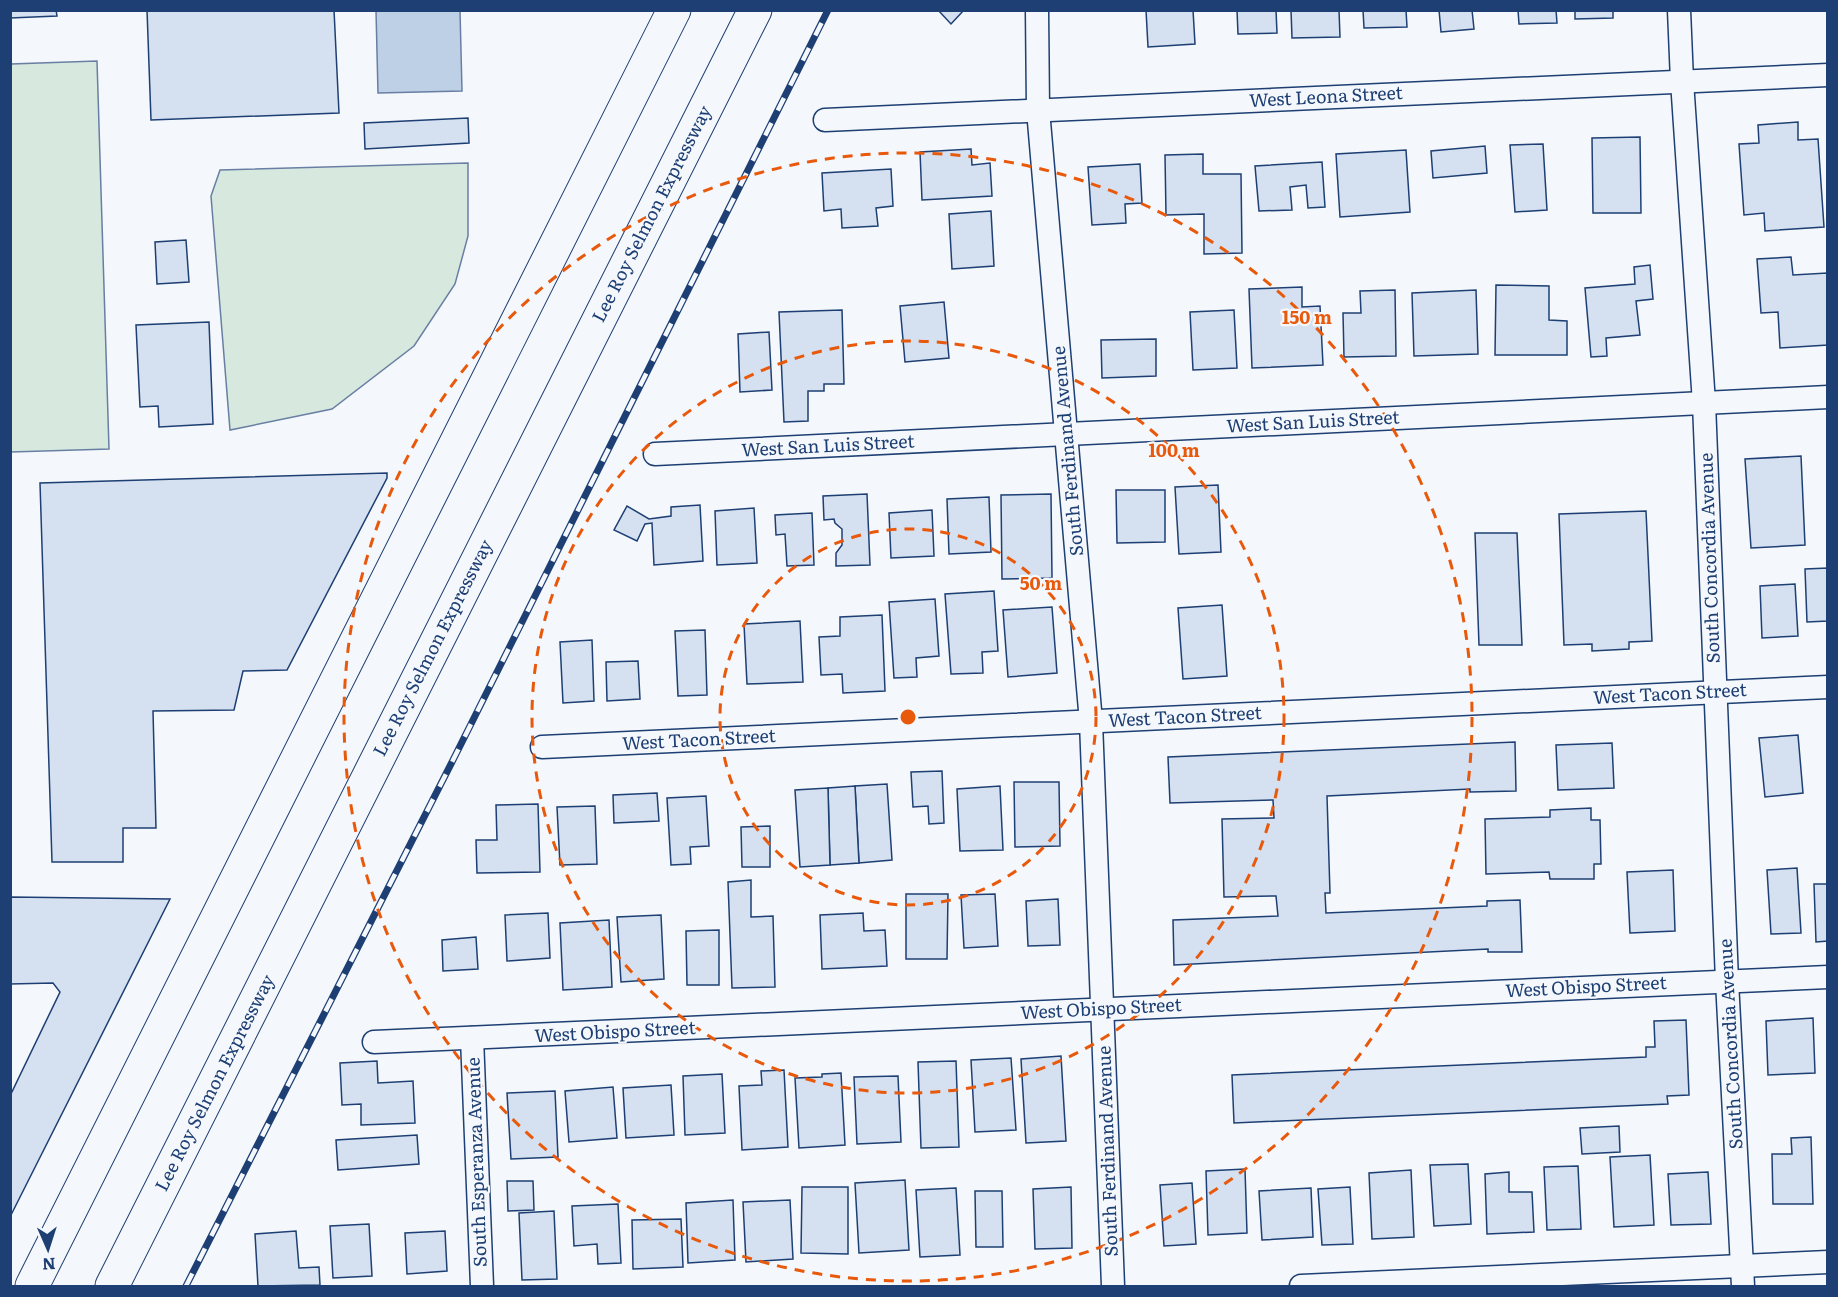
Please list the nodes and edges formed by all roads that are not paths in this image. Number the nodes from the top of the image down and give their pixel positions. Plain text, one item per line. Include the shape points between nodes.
1 (674, 10) edge
2 (755, 10) edge
3 (1037, 10) edge
4 (1679, 10) edge
5 (1827, 75) edge
6 (1682, 81) junction
7 (1038, 110) junction
8 (825, 120) dead end
9 (1827, 397) edge
10 (1704, 403) junction
11 (1066, 434) junction
12 (655, 454) dead end
13 (1827, 687) edge
14 (1715, 692) junction
15 (1091, 722) junction
16 (542, 747) dead end
17 (1827, 976) edge
18 (1727, 981) junction
19 (1102, 1009) junction
20 (472, 1038) junction
21 (374, 1042) dead end
22 (1827, 1262) edge
23 (1743, 1276) edge
24 (32, 1287) edge
25 (112, 1287) edge
26 (482, 1287) edge
27 (1113, 1287) edge
28 (1301, 1287) edge

1 - 24 highway
2 - 25 highway, Lee Roy Selmon Expressway
3 - 7 street, South Ferdinand Avenue
4 - 6 street, South Concordia Avenue
5 - 6 street, West Leona Street
6 - 7 street, West Leona Street
6 - 10 street, South Concordia Avenue
7 - 8 street, West Leona Street
7 - 11 street, South Ferdinand Avenue
9 - 10 street, West San Luis Street
10 - 11 street, West San Luis Street
10 - 14 street, South Concordia Avenue
11 - 12 street, West San Luis Street
11 - 15 street, South Ferdinand Avenue
13 - 14 street, West Tacon Street
14 - 15 street, West Tacon Street
14 - 18 street, South Concordia Avenue
15 - 16 street, West Tacon Street
15 - 19 street, South Ferdinand Avenue
17 - 18 street, West Obispo Street
18 - 19 street, West Obispo Street
18 - 23 street, South Concordia Avenue
19 - 20 street, West Obispo Street
19 - 27 street, South Ferdinand Avenue
20 - 21 street, West Obispo Street
20 - 26 street, South Esperanza Avenue
22 - 23 street
23 - 28 street

